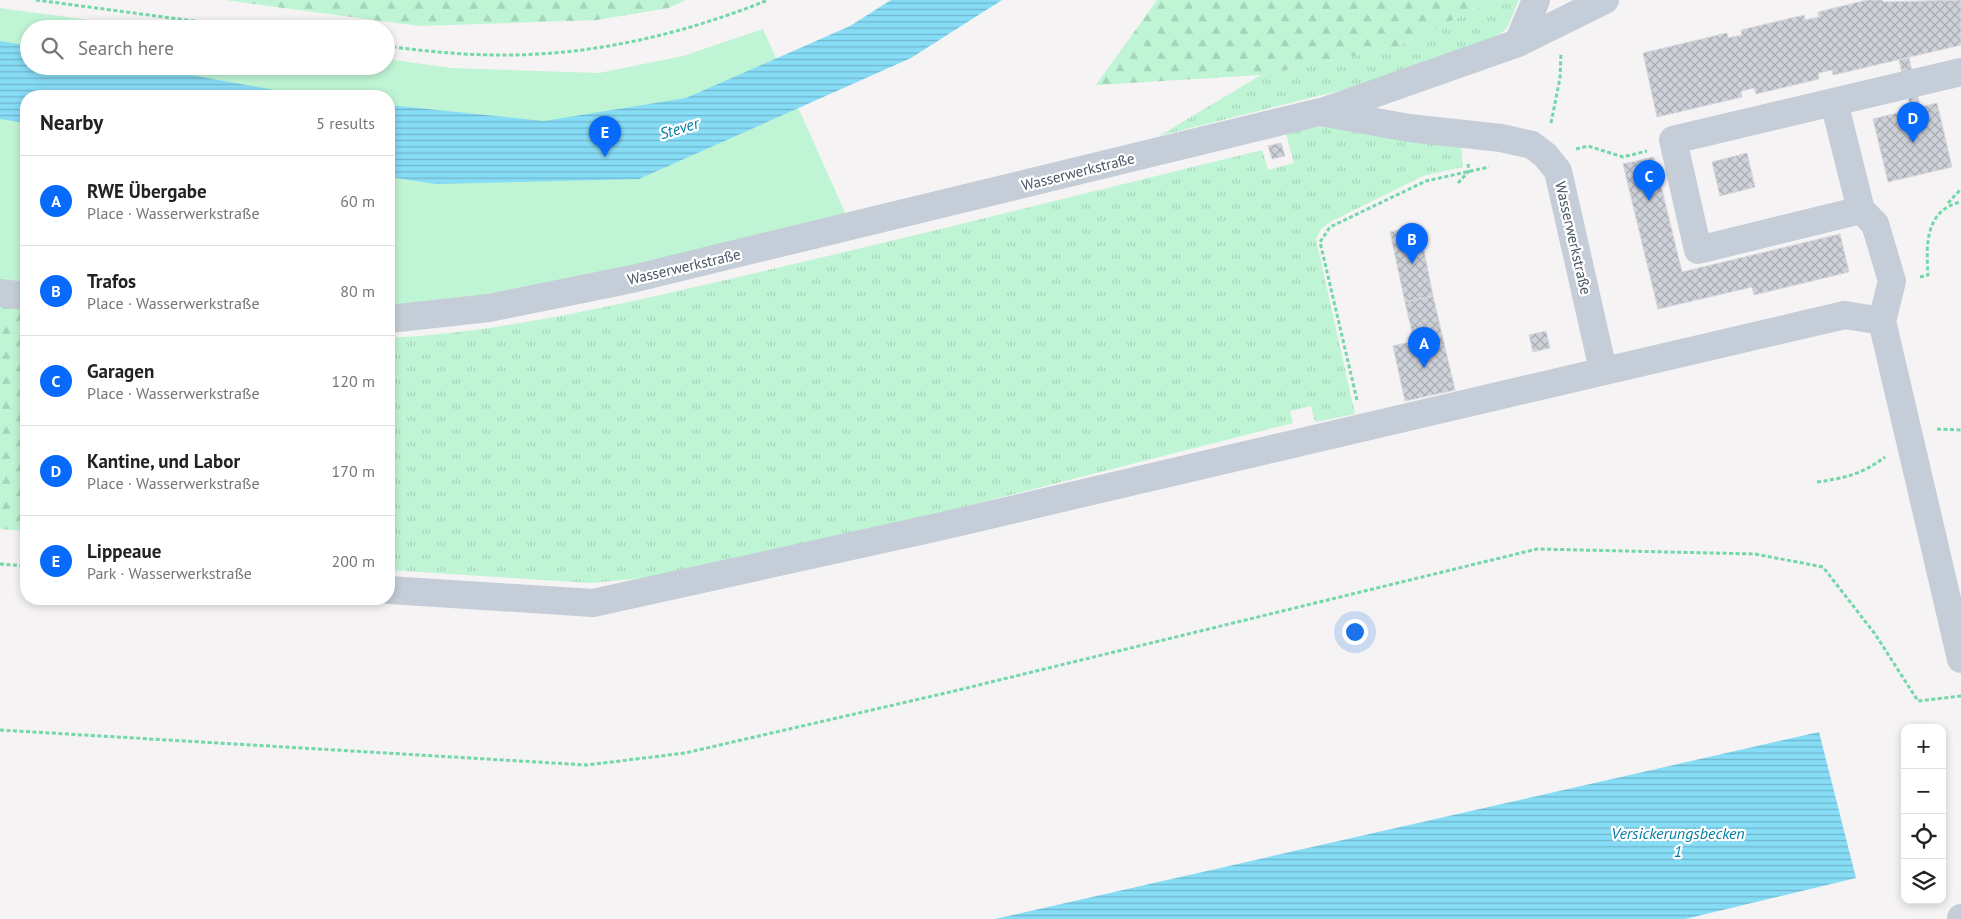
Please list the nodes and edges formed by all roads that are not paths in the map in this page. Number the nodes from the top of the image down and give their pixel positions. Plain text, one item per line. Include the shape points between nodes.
1 (1536, 0) edge
2 (1605, 0) edge
3 (1518, 44) junction
4 (1961, 72) edge
5 (1834, 102) junction
6 (1320, 112) junction
7 (1861, 210) junction
8 (0, 293) edge
9 (20, 295) edge
10 (395, 318) edge
11 (1882, 321) junction
12 (1603, 370) junction
13 (395, 590) edge
14 (1961, 659) edge

1 - 3 street
2 - 3 street
3 - 6 street
4 - 5 street
5 - 7 street
5 - 7 street via 1673,140 1698,250
6 - 10 street, Wasserwerkstraße via 632,279 489,308
6 - 12 street, Wasserwerkstraße via 1409,128 1501,138 1532,145 1545,155 1558,171
7 - 11 street via 1875,224 1892,281
8 - 9 street
11 - 12 street via 1845,316
11 - 14 street
12 - 13 street via 938,527 593,603

